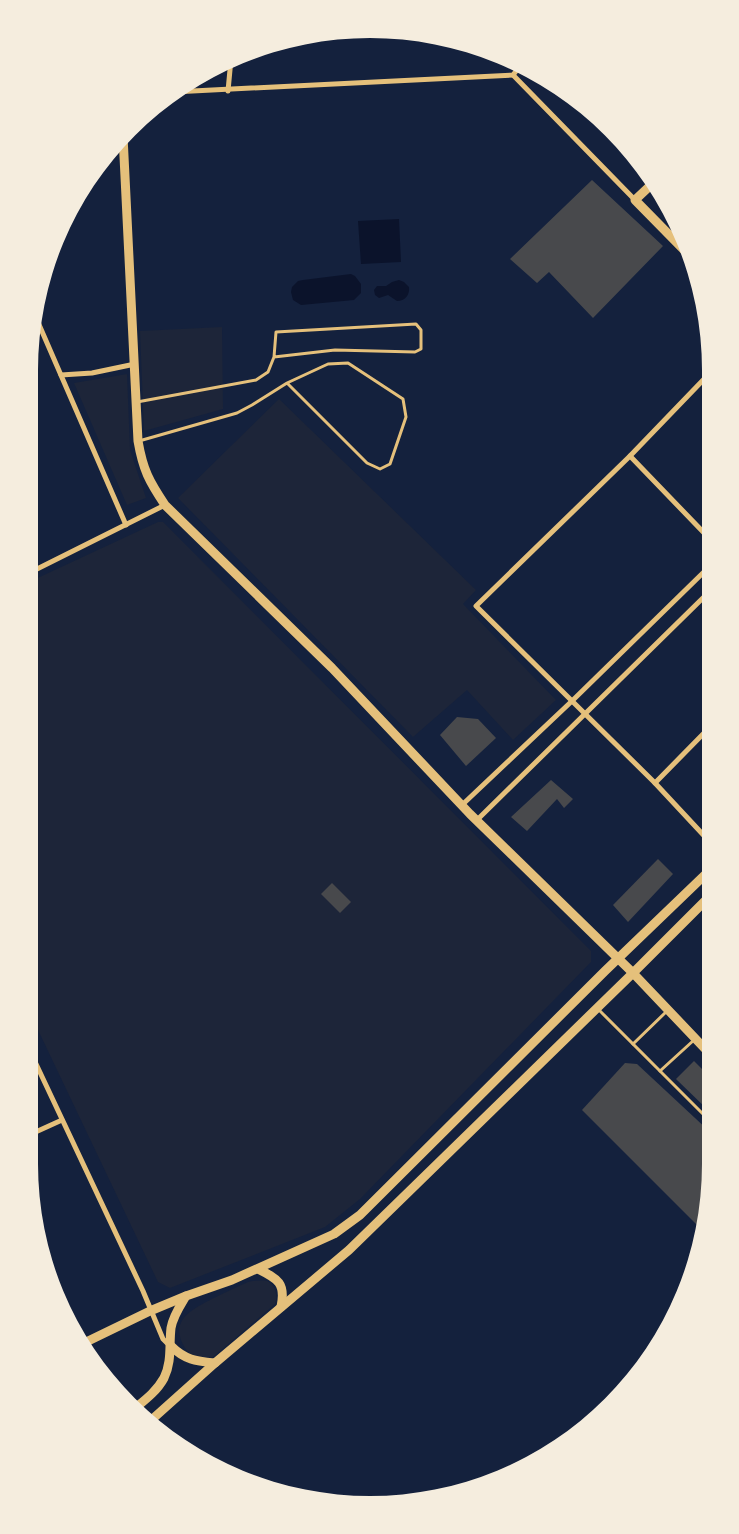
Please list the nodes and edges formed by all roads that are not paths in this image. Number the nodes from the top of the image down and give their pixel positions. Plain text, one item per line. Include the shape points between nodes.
1 (230, 69) edge
2 (516, 72) edge
3 (513, 75) junction
4 (228, 90) junction
5 (188, 91) edge
6 (124, 147) edge
7 (648, 188) edge
8 (635, 200) junction
9 (676, 242) edge
10 (40, 327) edge
11 (274, 357) junction
12 (135, 364) junction
13 (61, 375) junction
14 (702, 382) edge
15 (286, 383) junction
16 (136, 402) junction
17 (138, 441) junction
18 (630, 456) junction
19 (165, 505) junction
20 (126, 525) junction
21 (702, 531) edge
22 (38, 569) edge
23 (702, 574) edge
24 (702, 599) edge
25 (572, 701) junction
26 (585, 715) junction
27 (702, 735) edge
28 (654, 783) junction
29 (462, 805) junction
30 (477, 820) junction
31 (702, 833) edge
32 (702, 878) edge
33 (702, 904) edge
34 (618, 959) junction
35 (634, 973) junction
36 (598, 1008) junction
37 (668, 1010) junction
38 (696, 1039) junction
39 (634, 1044) junction
40 (702, 1045) edge
41 (38, 1068) edge
42 (660, 1071) junction
43 (702, 1113) edge
44 (62, 1120) junction
45 (38, 1131) edge
46 (258, 1269) junction
47 (186, 1296) junction
48 (281, 1307) junction
49 (150, 1310) junction
50 (88, 1341) edge
51 (171, 1346) junction
52 (215, 1363) junction
53 (140, 1404) edge
54 (155, 1417) edge

1 - 4 street
2 - 3 street
3 - 4 street
3 - 8 street
4 - 5 street
6 - 12 main road
7 - 8 main road
8 - 9 main road
10 - 13 street
11 - 11 lane via 334,350 415,352 421,349 421,330 416,324 276,332
11 - 16 lane via 268,372 256,380
12 - 13 street via 92,373
12 - 16 main road
13 - 20 street
14 - 18 street
15 - 15 lane via 328,364 348,363 403,399 406,417 390,464 380,469 368,463
15 - 17 lane via 237,413
16 - 17 main road
17 - 19 main road via 149,482
18 - 21 street
18 - 25 street via 476,606
19 - 20 street
19 - 29 main road via 332,668
20 - 22 street
23 - 25 street
24 - 26 street
25 - 26 street
25 - 29 street
26 - 28 street
26 - 30 street
27 - 28 street
28 - 31 street
29 - 30 main road
30 - 34 main road
32 - 34 main road
33 - 35 main road
34 - 35 main road
34 - 46 main road via 360,1215 334,1234
35 - 36 main road
35 - 37 main road
36 - 39 lane
36 - 48 main road via 349,1250
37 - 38 main road
37 - 39 lane
38 - 40 main road
38 - 42 lane
39 - 42 lane
41 - 44 street
42 - 43 lane
44 - 45 street
44 - 49 street
46 - 47 main road
46 - 48 main road via 270,1275 283,1289
47 - 49 main road
47 - 51 main road via 173,1318
48 - 52 main road
49 - 50 main road
49 - 51 street via 163,1339
51 - 52 main road via 186,1358
51 - 53 main road via 164,1378
52 - 54 main road

